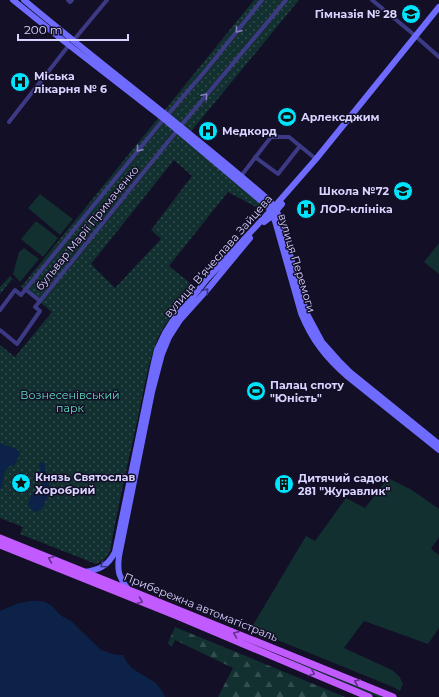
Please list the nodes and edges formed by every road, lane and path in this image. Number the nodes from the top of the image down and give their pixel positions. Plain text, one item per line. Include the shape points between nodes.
1 (13, 0) edge
2 (24, 0) edge
3 (68, 0) edge
4 (72, 0) edge
5 (107, 0) edge
6 (262, 0) edge
7 (286, 0) edge
8 (372, 0) edge
9 (439, 7) edge
10 (439, 13) edge
11 (417, 37) junction
12 (71, 43) junction
13 (439, 57) edge
14 (166, 117) junction
15 (9, 122) dead end
16 (179, 128) junction
17 (300, 146) junction
18 (255, 157) junction
19 (316, 159) junction
20 (241, 176) junction
21 (273, 210) junction
22 (25, 289) junction
23 (40, 301) junction
24 (0, 310) edge
25 (0, 330) edge
26 (324, 349) junction
27 (439, 444) edge
28 (439, 450) edge
29 (0, 538) edge
30 (0, 545) edge
31 (84, 572) junction
32 (127, 588) junction
33 (281, 651) junction
34 (291, 655) junction
35 (283, 661) junction
36 (369, 697) edge
37 (393, 697) edge

1 - 12 main road, вулиця Перемоги
2 - 12 main road, вулиця Перемоги
3 - 4 street
5 - 12 street
6 -> 14 street, бульвар Марії Примаченко
16 -> 7 street, бульвар Марії Примаченко
8 - 11 street
9 - 11 main road, вулиця Вʼячеслава Зайцева
10 - 11 main road, вулиця Вʼячеслава Зайцева
11 - 13 street
11 - 19 main road, вулиця Вʼячеслава Зайцева
11 - 21 main road, вулиця Вʼячеслава Зайцева
12 - 14 main road, вулиця Перемоги
12 - 15 street
14 - 16 main road, вулиця Перемоги
14 -> 22 street, бульвар Марії Примаченко
16 - 20 main road, вулиця Перемоги
16 - 21 main road, вулиця Перемоги
16 - 23 street, бульвар Марії Примаченко
17 - 18 street via 289,137 271,137
17 - 18 street via 278,174
17 - 19 street
18 - 20 street
19 - 21 main road, вулиця Вʼячеслава Зайцева
20 - 21 main road, вулиця Перемоги via 270,201
21 - 26 main road, вулиця Перемоги via 306,327
21 -> 31 main road, вулиця Вʼячеслава Зайцева via 207,279 165,333 153,367 114,552 111,559 100,568
32 -> 21 main road, вулиця Вʼячеслава Зайцева via 120,576 119,556 162,354 180,320
22 - 23 street, бульвар Марії Примаченко
22 - 24 street via 21,295 15,290
23 - 25 street via 35,307 40,311 16,344
26 - 27 main road, вулиця Перемоги
26 - 28 main road, вулиця Перемоги via 335,366
31 -> 29 main road, Прибережна автомагістраль
30 -> 35 main road, Прибережна автомагістраль
31 - 32 main road, Прибережна автомагістраль
33 -> 32 main road, Прибережна автомагістраль
33 - 34 main road, Прибережна автомагістраль
33 - 35 main road
34 - 35 main road
37 -> 34 main road, Прибережна автомагістраль
35 -> 36 main road, Прибережна автомагістраль

